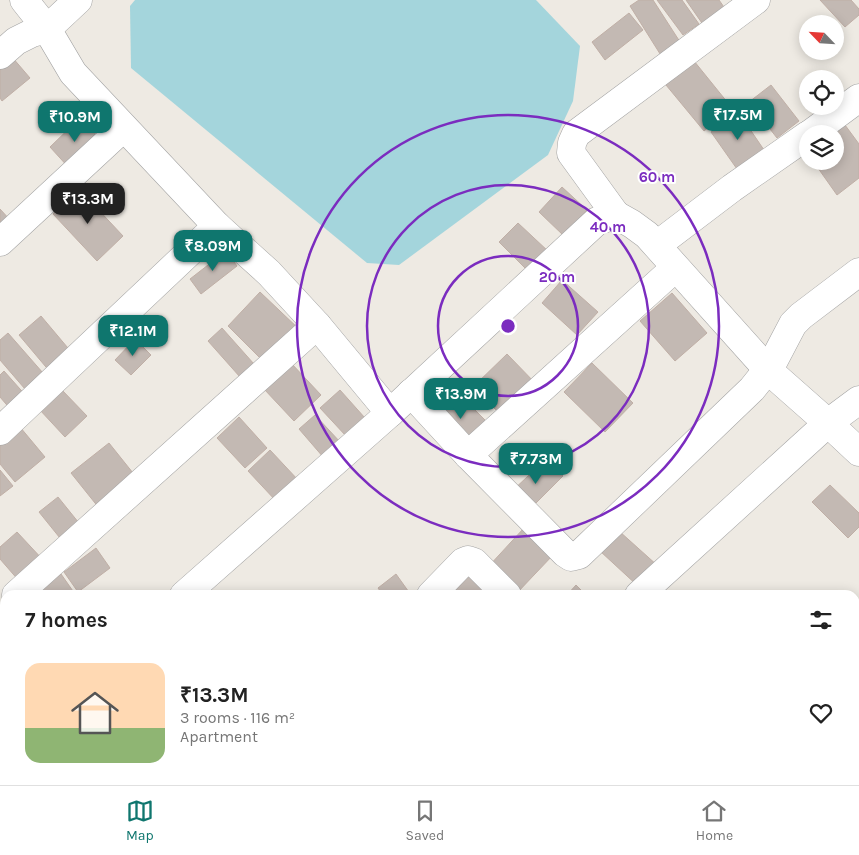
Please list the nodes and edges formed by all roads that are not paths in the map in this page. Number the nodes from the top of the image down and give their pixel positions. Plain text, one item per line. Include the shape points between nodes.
1 (24, 0) edge
2 (78, 0) edge
3 (756, 0) edge
4 (47, 28) junction
5 (0, 55) edge
6 (859, 98) edge
7 (822, 125) edge
8 (123, 128) junction
9 (799, 141) edge
10 (616, 215) junction
11 (217, 226) junction
12 (0, 242) edge
13 (657, 245) junction
14 (676, 268) junction
15 (859, 272) edge
16 (316, 325) junction
17 (768, 370) junction
18 (411, 393) junction
19 (859, 400) edge
20 (390, 412) junction
21 (828, 423) junction
22 (0, 431) edge
23 (859, 452) edge
24 (468, 456) junction
25 (22, 590) edge
26 (190, 590) edge
27 (436, 590) edge
28 (502, 590) edge
29 (644, 590) edge

1 - 4 street
2 - 4 street
3 - 10 street via 576,134 571,153 574,160
4 - 5 street via 16,41
4 - 8 street via 73,73
6 - 7 street
8 - 11 street
8 - 12 street
9 - 13 street
10 - 13 street
10 - 18 street via 597,221
11 - 16 street via 269,273
11 - 22 street
13 - 14 street
14 - 17 street
14 - 24 street
15 - 17 street via 793,324
16 - 20 street
16 - 25 street
17 - 21 street
17 - 24 street via 579,555 570,557 565,553
18 - 20 street
18 - 24 street
19 - 21 street
20 - 26 street
21 - 23 street
21 - 29 street
27 - 28 street via 468,560

